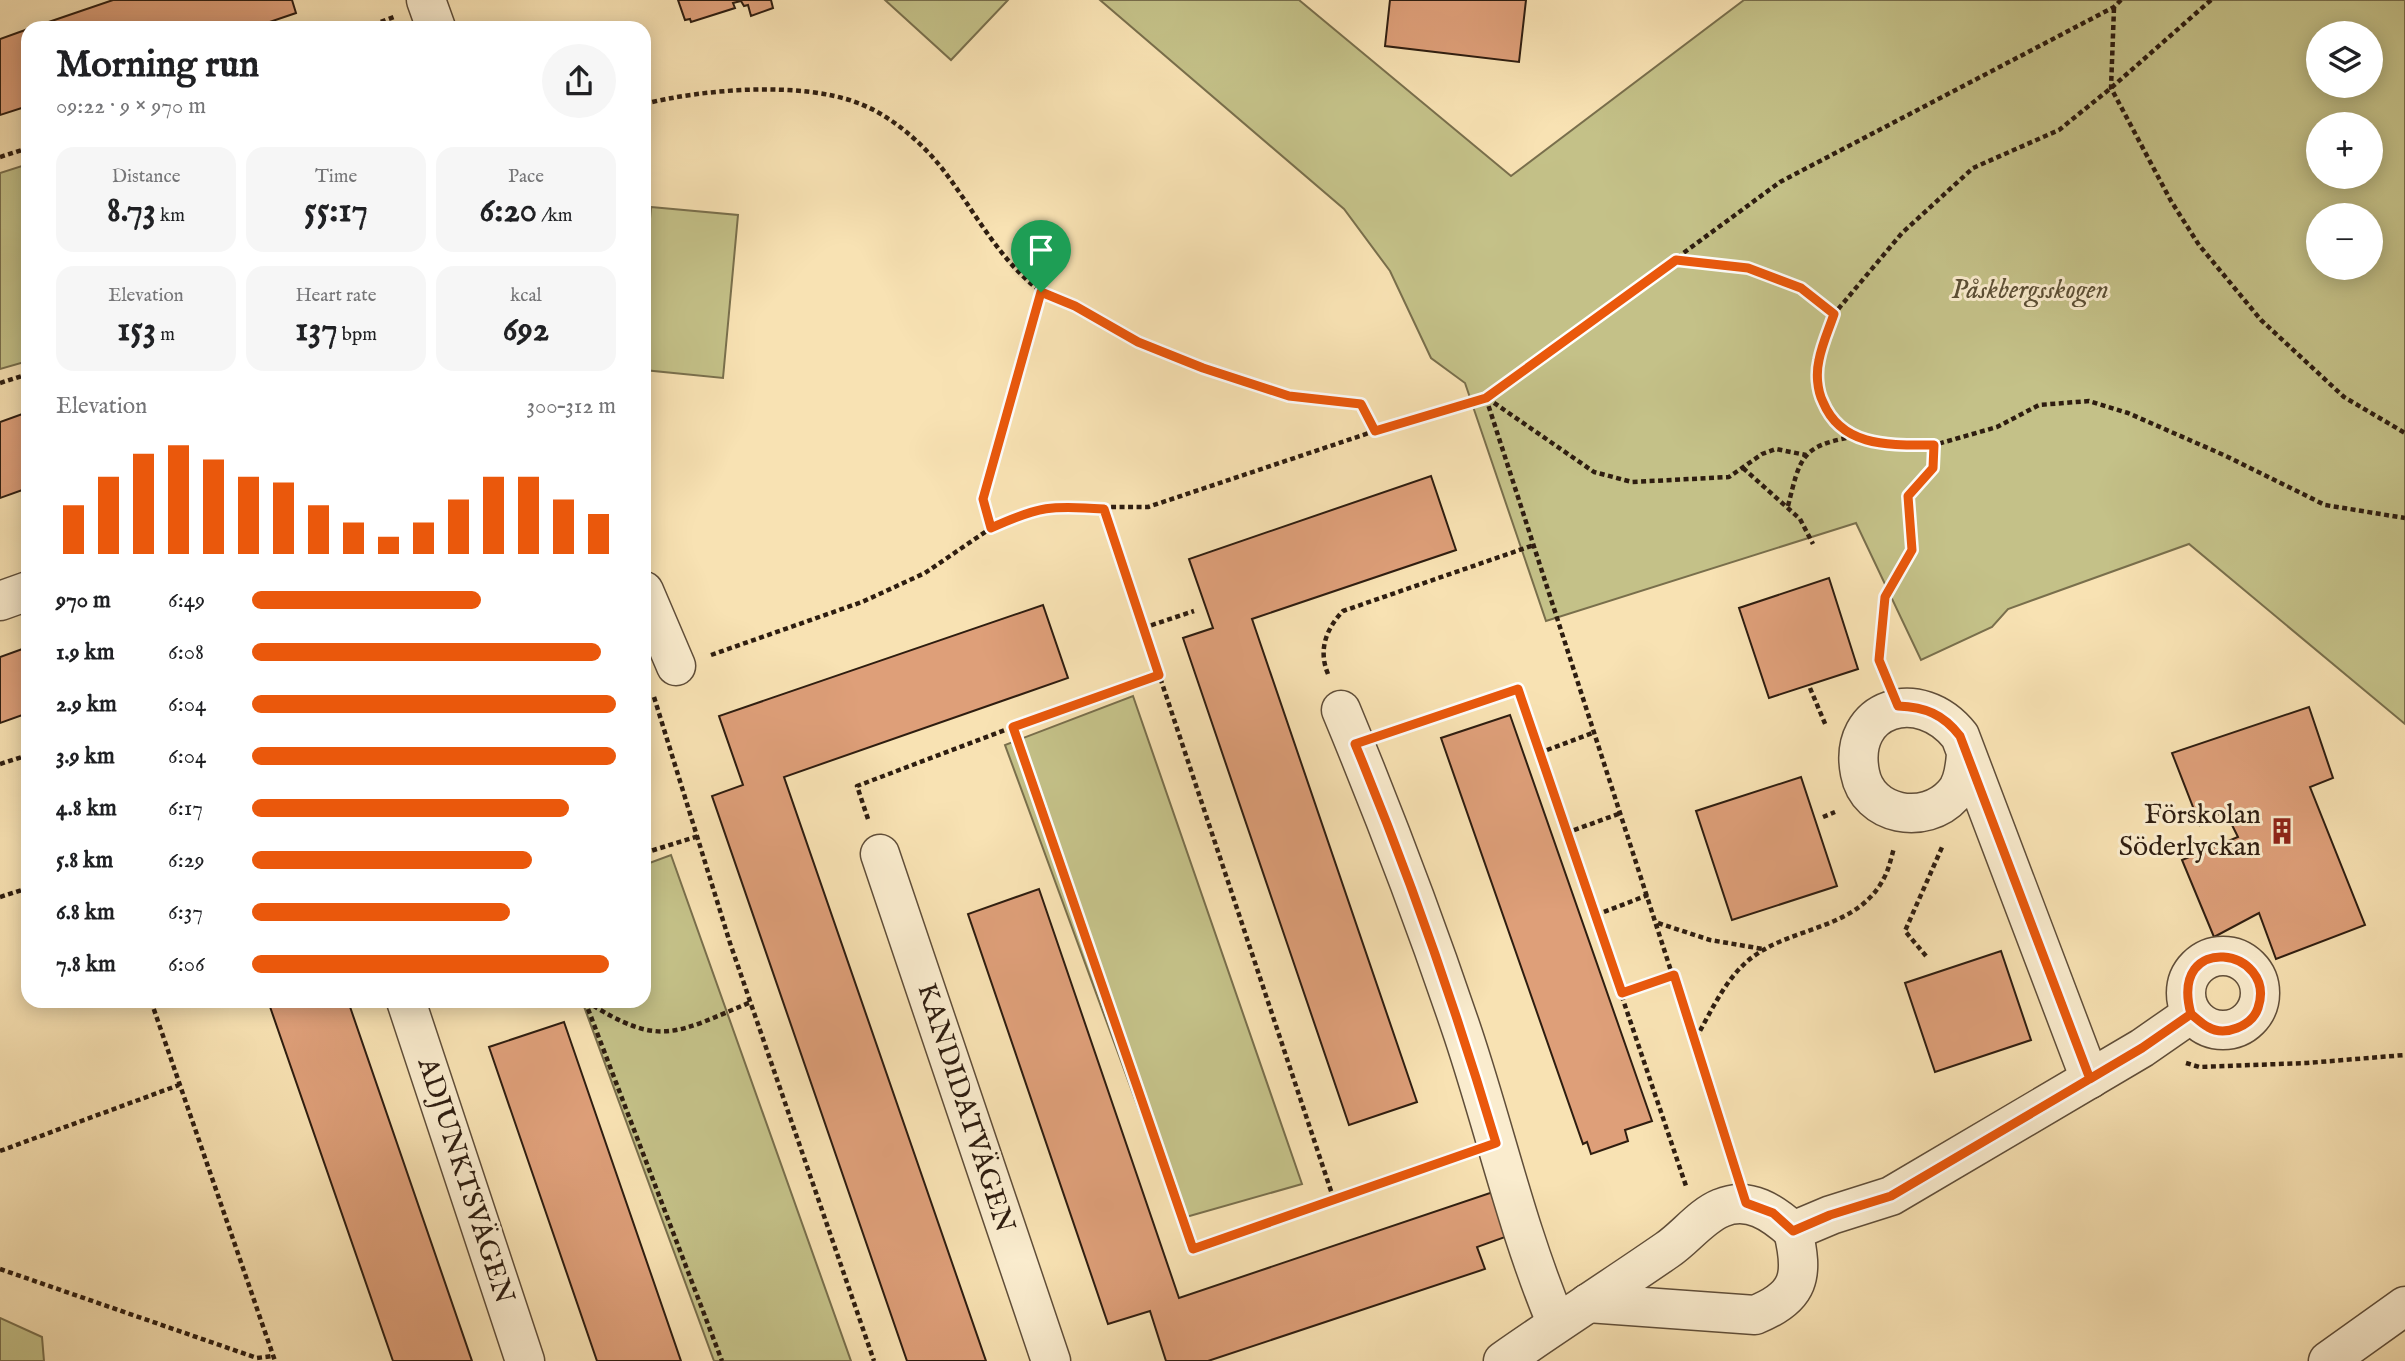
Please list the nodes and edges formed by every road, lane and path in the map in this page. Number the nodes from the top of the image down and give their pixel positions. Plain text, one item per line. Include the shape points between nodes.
1 (426, 0) edge
2 (2121, 0) edge
3 (2211, 0) edge
4 (2114, 8) junction
5 (434, 21) edge
6 (2111, 88) junction
7 (651, 102) edge
8 (21, 150) edge
9 (0, 157) edge
10 (1676, 260) junction
11 (1041, 292) junction
12 (1834, 314) junction
13 (21, 376) edge
14 (0, 383) edge
15 (1486, 398) junction
16 (1375, 431) junction
17 (2405, 433) edge
18 (1853, 437) junction
19 (1934, 445) junction
20 (1806, 454) junction
21 (1743, 468) junction
22 (1788, 506) junction
23 (1104, 509) junction
24 (2405, 518) edge
25 (991, 528) junction
26 (1813, 544) dead end
27 (1534, 545) junction
28 (21, 594) edge
29 (0, 601) edge
30 (651, 607) edge
31 (1194, 611) dead end
32 (1143, 628) junction
33 (676, 666) junction
34 (651, 675) edge
35 (1159, 675) junction
36 (651, 688) edge
37 (1898, 706) junction
38 (1341, 710) joint
39 (1013, 727) junction
40 (1595, 732) junction
41 (1355, 744) junction
42 (1539, 753) junction
43 (1966, 754) junction
44 (21, 757) edge
45 (0, 764) edge
46 (1946, 801) junction
47 (1622, 813) junction
48 (1905, 814) junction
49 (1566, 833) junction
50 (699, 836) junction
51 (651, 851) edge
52 (880, 854) joint
53 (21, 890) edge
54 (1648, 895) junction
55 (0, 897) edge
56 (1596, 915) junction
57 (1658, 923) junction
58 (1764, 949) junction
59 (1926, 956) dead end
60 (1674, 975) junction
61 (1622, 993) junction
62 (751, 1002) junction
63 (153, 1008) edge
64 (408, 1008) edge
65 (589, 1008) edge
66 (597, 1008) edge
67 (2191, 1014) dead end
68 (1695, 1039) junction
69 (2142, 1048) junction
70 (2405, 1055) edge
71 (2090, 1079) junction
72 (178, 1085) junction
73 (1496, 1143) junction
74 (0, 1151) edge
75 (1334, 1200) junction
76 (1746, 1203) junction
77 (1699, 1224) junction
78 (1793, 1231) junction
79 (0, 1269) edge
80 (2405, 1306) edge
81 (1572, 1312) junction
82 (274, 1359) edge
83 (525, 1361) edge
84 (722, 1361) edge
85 (874, 1361) edge
86 (1051, 1361) edge
87 (1503, 1361) edge
88 (2328, 1361) edge

1 - 5 street
2 - 4 path
3 - 6 path
4 - 6 path
4 - 10 path via 1780,183
6 - 12 path via 2059,130 1973,168 1902,233
6 - 17 path via 2199,246 2261,320 2344,397
7 - 11 path via 740,90 814,93 857,102 906,131 940,165 1006,259
8 - 9 path
10 - 12 path via 1748,268 1801,288
10 - 15 path
11 - 16 path via 1138,342 1203,368 1289,396 1361,404
11 - 25 path via 983,499
12 - 18 path via 1818,361 1818,392 1830,419
13 - 14 path
15 - 16 path
15 - 21 path via 1594,472 1632,482 1729,477
15 - 27 path
16 - 23 path via 1148,507
18 - 19 path via 1895,445
18 - 20 path via 1827,442
19 - 24 path via 1997,427 2039,405 2089,401 2226,456 2325,505
19 - 37 path via 1933,468 1908,496 1912,550 1885,597 1879,660
20 - 21 path via 1776,449
20 - 22 path
21 - 22 path
22 - 26 path
23 - 25 path via 1049,506
23 - 32 path
25 - 33 path via 925,572 862,602
27 - 38 path via 1343,611 1330,624 1323,651
27 - 40 path
28 - 29 street
30 - 33 street
31 - 32 path
32 - 35 path
33 - 34 path
35 - 39 path
35 - 75 path
36 - 50 path
37 - 43 street via 1936,713 1960,736
37 - 48 street via 1878,717 1862,736 1860,773 1880,803
38 - 41 street
39 - 52 path via 857,786
39 - 75 path via 1193,1249
40 - 42 path
40 - 47 path
41 - 42 path via 1518,689
41 - 73 street via 1463,1034
42 - 49 path
43 - 46 street via 1955,794
43 - 71 street
44 - 45 path
46 - 48 street
46 - 59 path via 1951,827 1905,931
47 - 49 path
47 - 54 path
48 - 58 path via 1884,879 1869,898 1836,923
49 - 56 path
50 - 51 path
50 - 62 path
52 - 86 street, KANDIDATVÄGEN
53 - 55 path
54 - 56 path
54 - 57 path
56 - 61 path
57 - 58 path via 1710,940
57 - 60 path
58 - 68 path via 1726,985
60 - 61 path
60 - 68 path
61 - 77 path
62 - 66 path via 680,1032 659,1033
62 - 85 path
63 - 72 path
64 - 83 street, ADJUNKTSVÄGEN
65 - 84 path
67 - 69 street
68 - 76 path
69 - 70 path via 2199,1067
69 - 71 street
71 - 78 street via 1891,1196
72 - 74 path
72 - 82 path
73 - 75 path
73 - 81 street via 1535,1271
76 - 77 street via 1721,1208
76 - 78 street via 1773,1213
77 - 81 street
78 - 81 street via 1797,1276 1789,1297 1755,1315
79 - 82 path via 257,1358
80 - 88 street
81 - 87 street

